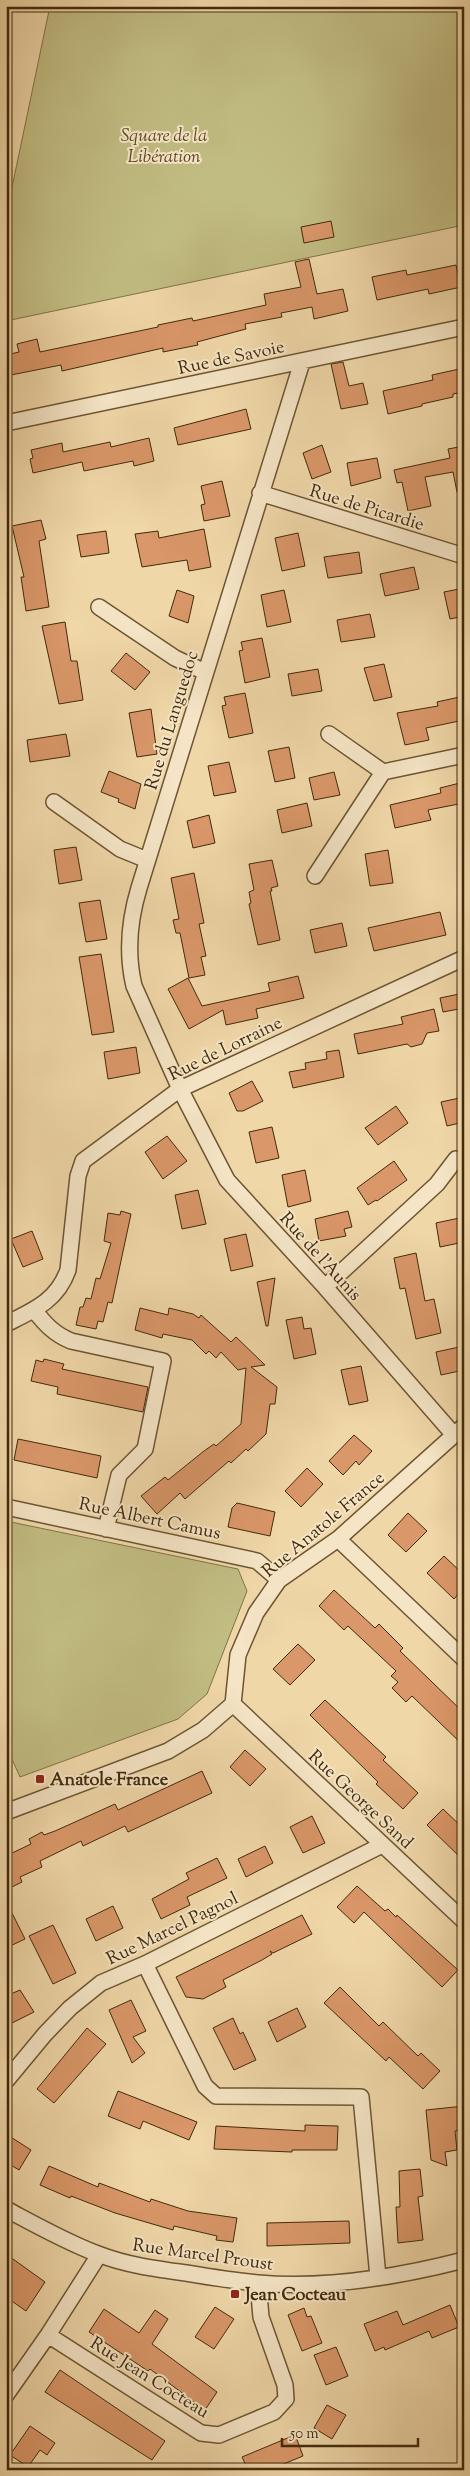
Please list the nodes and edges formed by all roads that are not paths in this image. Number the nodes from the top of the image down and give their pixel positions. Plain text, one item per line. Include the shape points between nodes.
1 (464, 327) edge
2 (302, 362) junction
3 (6, 423) edge
4 (260, 494) junction
5 (464, 556) edge
6 (99, 607) dead end
7 (206, 672) junction
8 (330, 734) dead end
9 (464, 755) edge
10 (383, 772) junction
11 (54, 802) dead end
12 (147, 860) junction
13 (315, 876) dead end
14 (464, 958) edge
15 (180, 1088) junction
16 (456, 1159) dead end
17 (325, 1287) junction
18 (34, 1310) junction
19 (6, 1324) edge
20 (459, 1430) edge
21 (6, 1506) edge
22 (106, 1529) junction
23 (338, 1539) junction
24 (279, 1580) junction
25 (464, 1659) edge
26 (233, 1704) junction
27 (6, 1812) edge
28 (382, 1845) junction
29 (464, 1921) edge
30 (145, 1964) junction
31 (6, 2081) edge
32 (6, 2209) edge
33 (99, 2255) junction
34 (464, 2260) edge
35 (378, 2277) junction
36 (258, 2283) junction
37 (48, 2335) junction
38 (6, 2395) edge

1 - 2 street, Rue de Savoie
2 - 3 street, Rue de Savoie
2 - 4 street, Rue du Languedoc
4 - 5 street, Rue de Picardie
4 - 7 street, Rue du Languedoc
6 - 7 street via 174,658
7 - 12 street, Rue du Languedoc
8 - 10 street
9 - 10 street
10 - 13 street
11 - 12 street via 120,849
12 - 15 street, Rue du Languedoc via 132,912 130,970 134,986
14 - 15 street, Rue de Lorraine
15 - 17 street, Rue de l'Aunis via 227,1180
15 - 18 street, Rue de Lorraine via 83,1161 78,1176 66,1277 55,1295
16 - 17 street via 437,1184
17 - 20 street, Rue de l'Aunis
18 - 19 street, Rue de Lorraine
18 - 22 street via 58,1336 164,1361 145,1449 119,1474
20 - 23 street, Rue Anatole France
21 - 22 street, Rue Albert Camus
22 - 24 street, Rue Albert Camus via 257,1561
23 - 24 street, Rue Anatole France
23 - 25 street
24 - 26 street, Rue Anatole France via 256,1613 238,1655
26 - 27 street via 203,1730 168,1751
26 - 28 street, Rue George Sand
28 - 29 street, Rue George Sand
28 - 30 street, Rue Marcel Pagnol
30 - 31 street, Rue Marcel Pagnol via 101,1983 70,2008
30 - 35 street via 205,2086 216,2096 361,2097
32 - 33 street, Rue Marcel Proust
33 - 36 street, Rue Marcel Proust via 137,2266
33 - 37 street
34 - 35 street, Rue Marcel Proust via 422,2271
35 - 36 street, Rue Marcel Proust via 320,2283
36 - 37 street, Rue Jean Cocteau via 261,2318 285,2386 286,2399 274,2412 219,2435 201,2433
37 - 38 street

